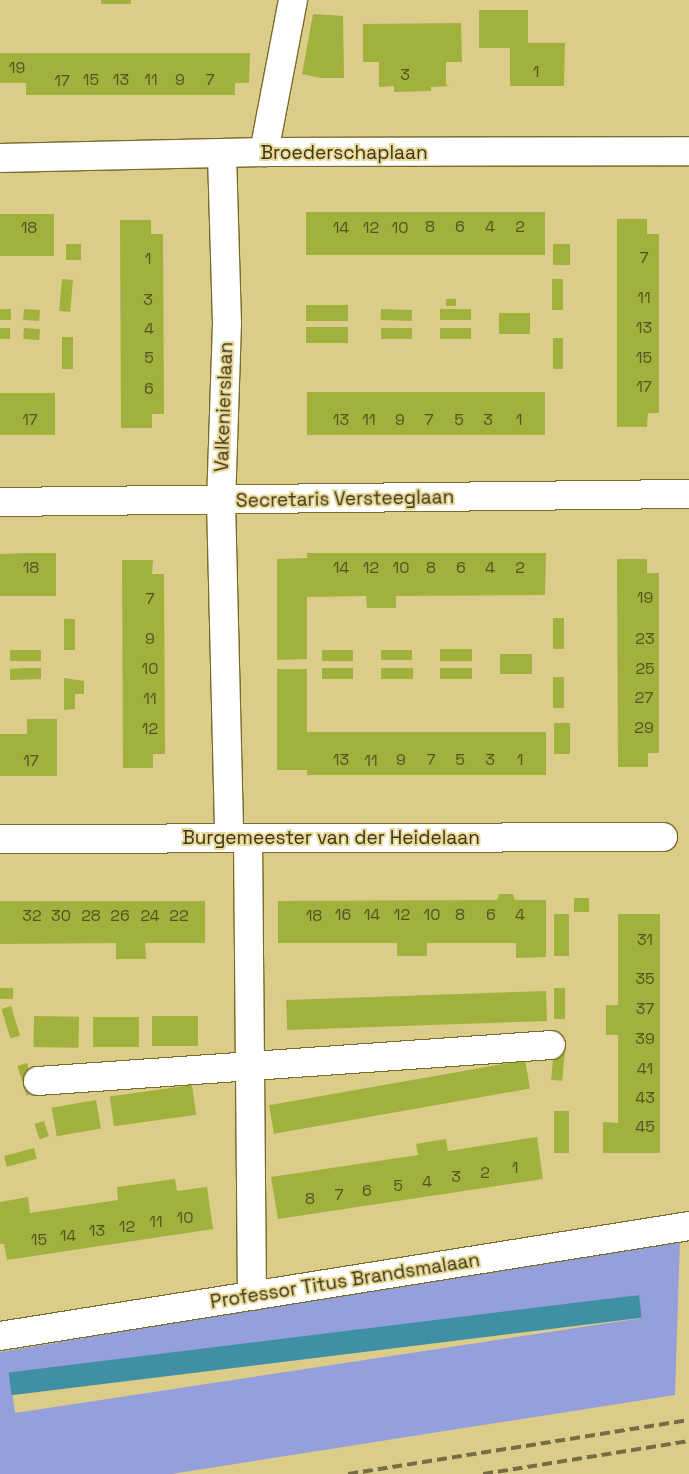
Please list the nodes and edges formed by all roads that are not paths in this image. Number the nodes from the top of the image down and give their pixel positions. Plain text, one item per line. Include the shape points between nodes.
1 (293, 0) edge
2 (689, 151) edge
3 (264, 152) junction
4 (222, 155) junction
5 (0, 158) edge
6 (689, 494) edge
7 (221, 501) junction
8 (0, 502) edge
9 (662, 837) dead end
10 (238, 838) junction
11 (0, 839) edge
12 (551, 1045) dead end
13 (251, 1068) junction
14 (38, 1081) dead end
15 (689, 1226) edge
16 (252, 1296) junction
17 (0, 1336) edge

1 - 3 street
2 - 3 street, Broederschaplaan
3 - 4 street, Broederschaplaan
4 - 5 street, Broederschaplaan
4 - 7 street, Valkenierslaan via 227,323
6 - 7 street, Secretaris Versteeglaan
7 - 8 street, Secretaris Versteeglaan
7 - 10 street, Valkenierslaan
9 - 10 street, Burgemeester van der Heidelaan
10 - 11 street, Burgemeester van der Heidelaan
10 - 13 street, Valkenierslaan
12 - 13 street
13 - 14 street
13 - 16 street, Valkenierslaan
15 - 16 street, Professor Titus Brandsmalaan
16 - 17 street, Professor Titus Brandsmalaan

